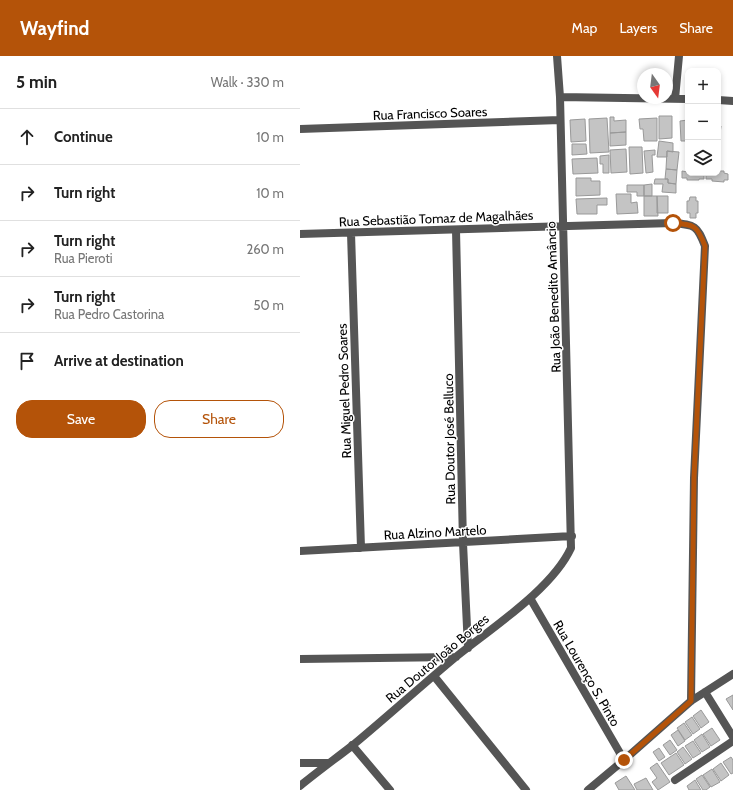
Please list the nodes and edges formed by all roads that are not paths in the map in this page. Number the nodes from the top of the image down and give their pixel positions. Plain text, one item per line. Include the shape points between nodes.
1 (556, 56) edge
2 (679, 56) edge
3 (560, 97) junction
4 (675, 99) junction
5 (685, 99) edge
6 (721, 100) edge
7 (733, 101) edge
8 (560, 120) junction
9 (300, 129) edge
10 (563, 226) junction
11 (456, 230) junction
12 (351, 233) junction
13 (300, 234) edge
14 (572, 536) junction
15 (463, 543) junction
16 (361, 548) junction
17 (300, 551) edge
18 (530, 598) junction
19 (468, 648) junction
20 (456, 657) junction
21 (300, 659) edge
22 (733, 674) edge
23 (434, 676) junction
24 (705, 692) junction
25 (691, 701) junction
26 (733, 737) edge
27 (733, 741) edge
28 (352, 745) junction
29 (624, 760) junction
30 (300, 763) edge
31 (329, 763) junction
32 (675, 780) dead end
33 (300, 786) edge
34 (390, 790) edge
35 (526, 790) edge
36 (588, 790) edge

1 - 3 street, Rua João Benedito Amâncio
2 - 4 street
3 - 4 street
3 - 8 street, Rua João Benedito Amâncio
4 - 5 street
6 - 7 street
8 - 9 street, Rua Francisco Soares
8 - 10 street, Rua João Benedito Amâncio
10 - 11 street, Rua Sebastião Tomaz de Magalhães
10 - 14 street, Rua João Benedito Amâncio
10 - 25 street, Rua Sebastião Tomaz de Magalhães via 673,223 688,225 696,228 705,246 694,478
11 - 12 street, Rua Sebastião Tomaz de Magalhães
11 - 15 street, Rua Doutor José Belluco
12 - 13 street, Rua Sebastião Tomaz de Magalhães
12 - 16 street, Rua Miguel Pedro Soares
14 - 15 street, Rua Alzino Martelo
14 - 18 street, Rua Doutor João Borges via 571,548 565,560
15 - 16 street, Rua Alzino Martelo
15 - 19 street, Rua Doutor José Belluco
16 - 17 street, Rua Alzino Martelo
18 - 19 street, Rua Doutor João Borges
18 - 29 street, Rua Lourenço S. Pinto
19 - 20 street, Rua Doutor João Borges
20 - 21 street
20 - 23 street, Rua Doutor João Borges
22 - 24 street
23 - 28 street, Rua Doutor João Borges
23 - 35 street
24 - 25 street
24 - 26 street
25 - 29 street
27 - 32 street
28 - 31 street, Rua Doutor João Borges
28 - 34 street
29 - 36 street
30 - 31 street
31 - 33 street, Rua Doutor João Borges

